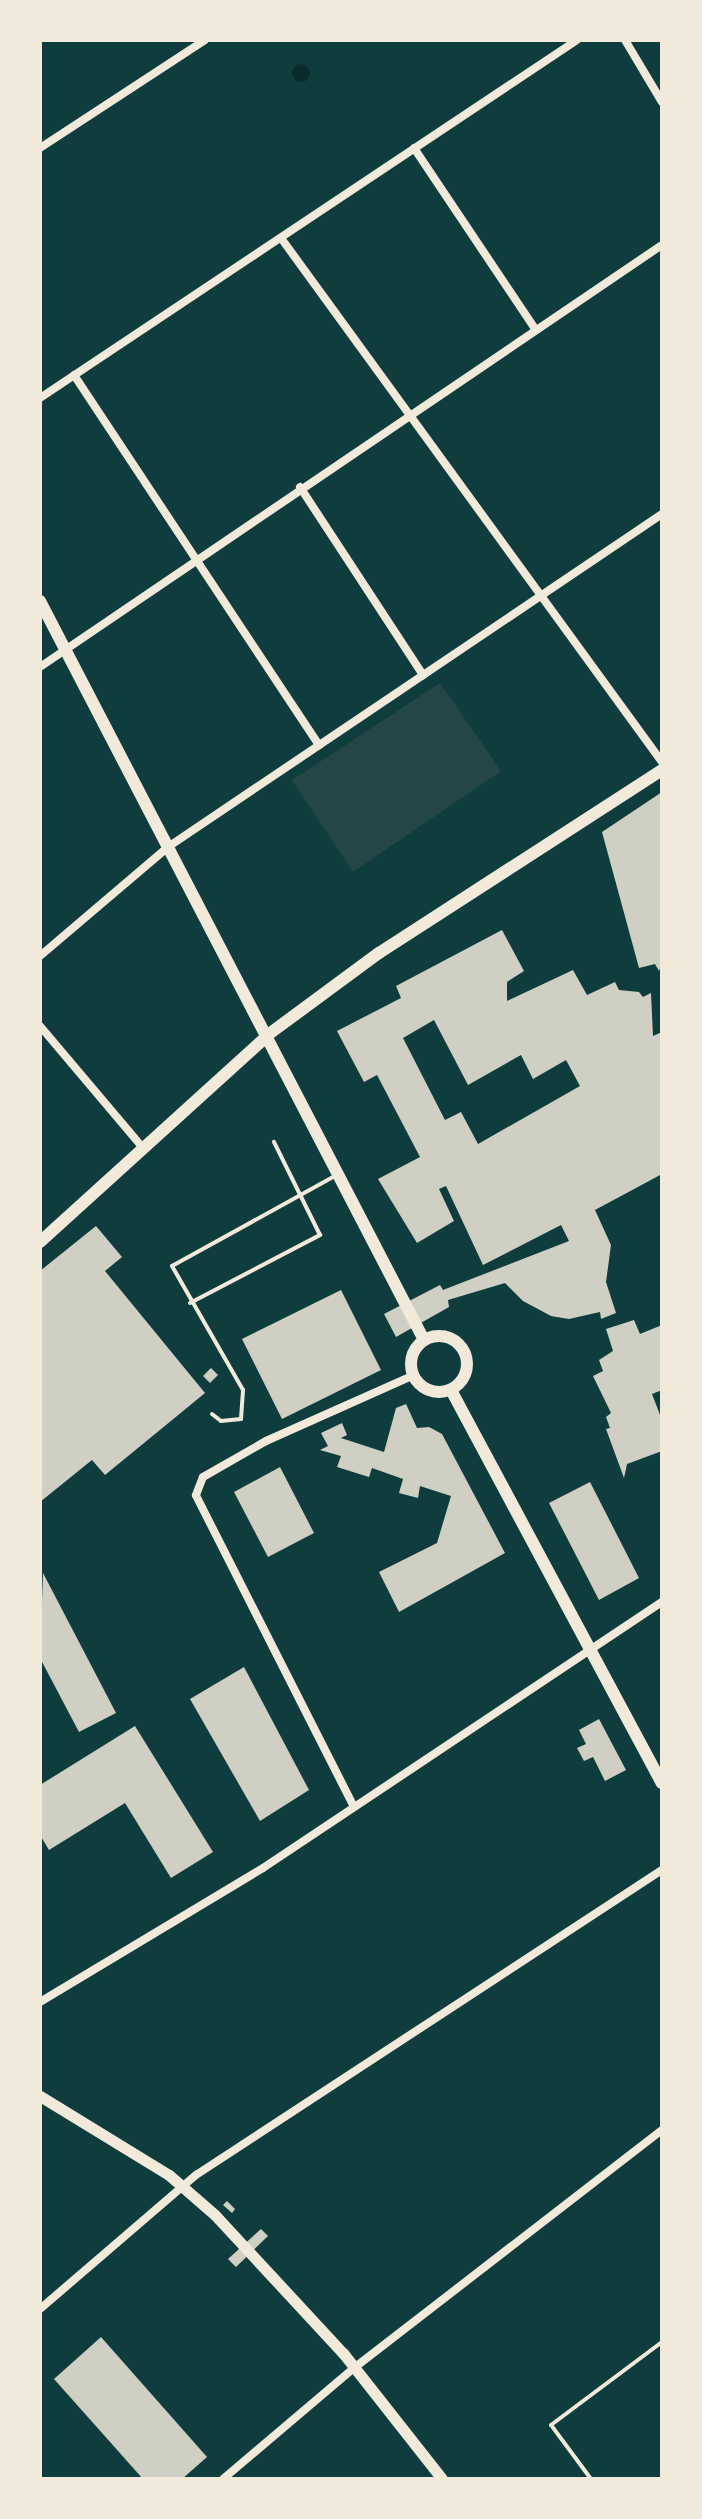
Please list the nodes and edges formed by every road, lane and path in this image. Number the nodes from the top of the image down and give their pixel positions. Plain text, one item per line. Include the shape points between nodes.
1 (205, 40) edge
2 (577, 40) edge
3 (625, 40) edge
4 (662, 102) edge
5 (40, 148) edge
6 (414, 148) junction
7 (281, 238) junction
8 (662, 245) edge
9 (536, 330) junction
10 (74, 375) junction
11 (40, 398) edge
12 (412, 414) junction
13 (300, 487) junction
14 (662, 514) edge
15 (195, 560) junction
16 (541, 596) junction
17 (40, 601) edge
18 (64, 649) junction
19 (40, 667) edge
20 (423, 675) junction
21 (319, 745) junction
22 (662, 762) edge
23 (662, 770) edge
24 (168, 847) junction
25 (40, 956) edge
26 (40, 1026) edge
27 (269, 1034) junction
28 (274, 1142) dead end
29 (143, 1148) junction
30 (341, 1173) junction
31 (301, 1197) junction
32 (40, 1242) edge
33 (190, 1303) junction
34 (424, 1340) junction
35 (412, 1376) junction
36 (451, 1390) junction
37 (212, 1414) dead end
38 (662, 1602) edge
39 (589, 1648) junction
40 (662, 1783) edge
41 (353, 1805) junction
42 (662, 1870) edge
43 (40, 2002) edge
44 (40, 2096) edge
45 (662, 2130) edge
46 (182, 2185) junction
47 (40, 2309) edge
48 (662, 2342) edge
49 (354, 2368) junction
50 (223, 2479) edge
51 (442, 2479) edge
52 (591, 2479) edge

1 - 5 street
2 - 6 street
3 - 4 street
6 - 7 street
6 - 9 street
7 - 10 street
7 - 12 street
8 - 9 street
9 - 12 street
10 - 11 street
10 - 15 street
12 - 13 street
12 - 16 street
13 - 15 street
13 - 20 street
14 - 16 street
15 - 18 street
15 - 21 street
16 - 20 street
16 - 22 street
17 - 18 main road
18 - 19 street
18 - 24 main road
20 - 21 street
21 - 24 street
23 - 27 main road via 379,953
24 - 25 street
24 - 27 main road
26 - 29 street
27 - 29 main road
27 - 30 main road
28 - 31 lane
29 - 32 main road
30 - 31 lane
30 - 34 main road
31 - 33 lane via 172,1266
31 - 33 lane via 320,1235
33 - 37 lane via 243,1390 241,1419 221,1421
34 - 35 main road via 410,1360
34 - 36 main road via 442,1336 465,1352 463,1380
35 - 36 main road via 437,1393
35 - 41 street via 266,1441 203,1477 196,1495
36 - 39 main road
38 - 39 street
39 - 40 main road
39 - 41 street
41 - 43 street via 263,1868
42 - 46 street
44 - 46 street
45 - 49 street
46 - 47 street
46 - 49 street
48 - 52 lane via 551,2425
49 - 50 street
49 - 51 street

